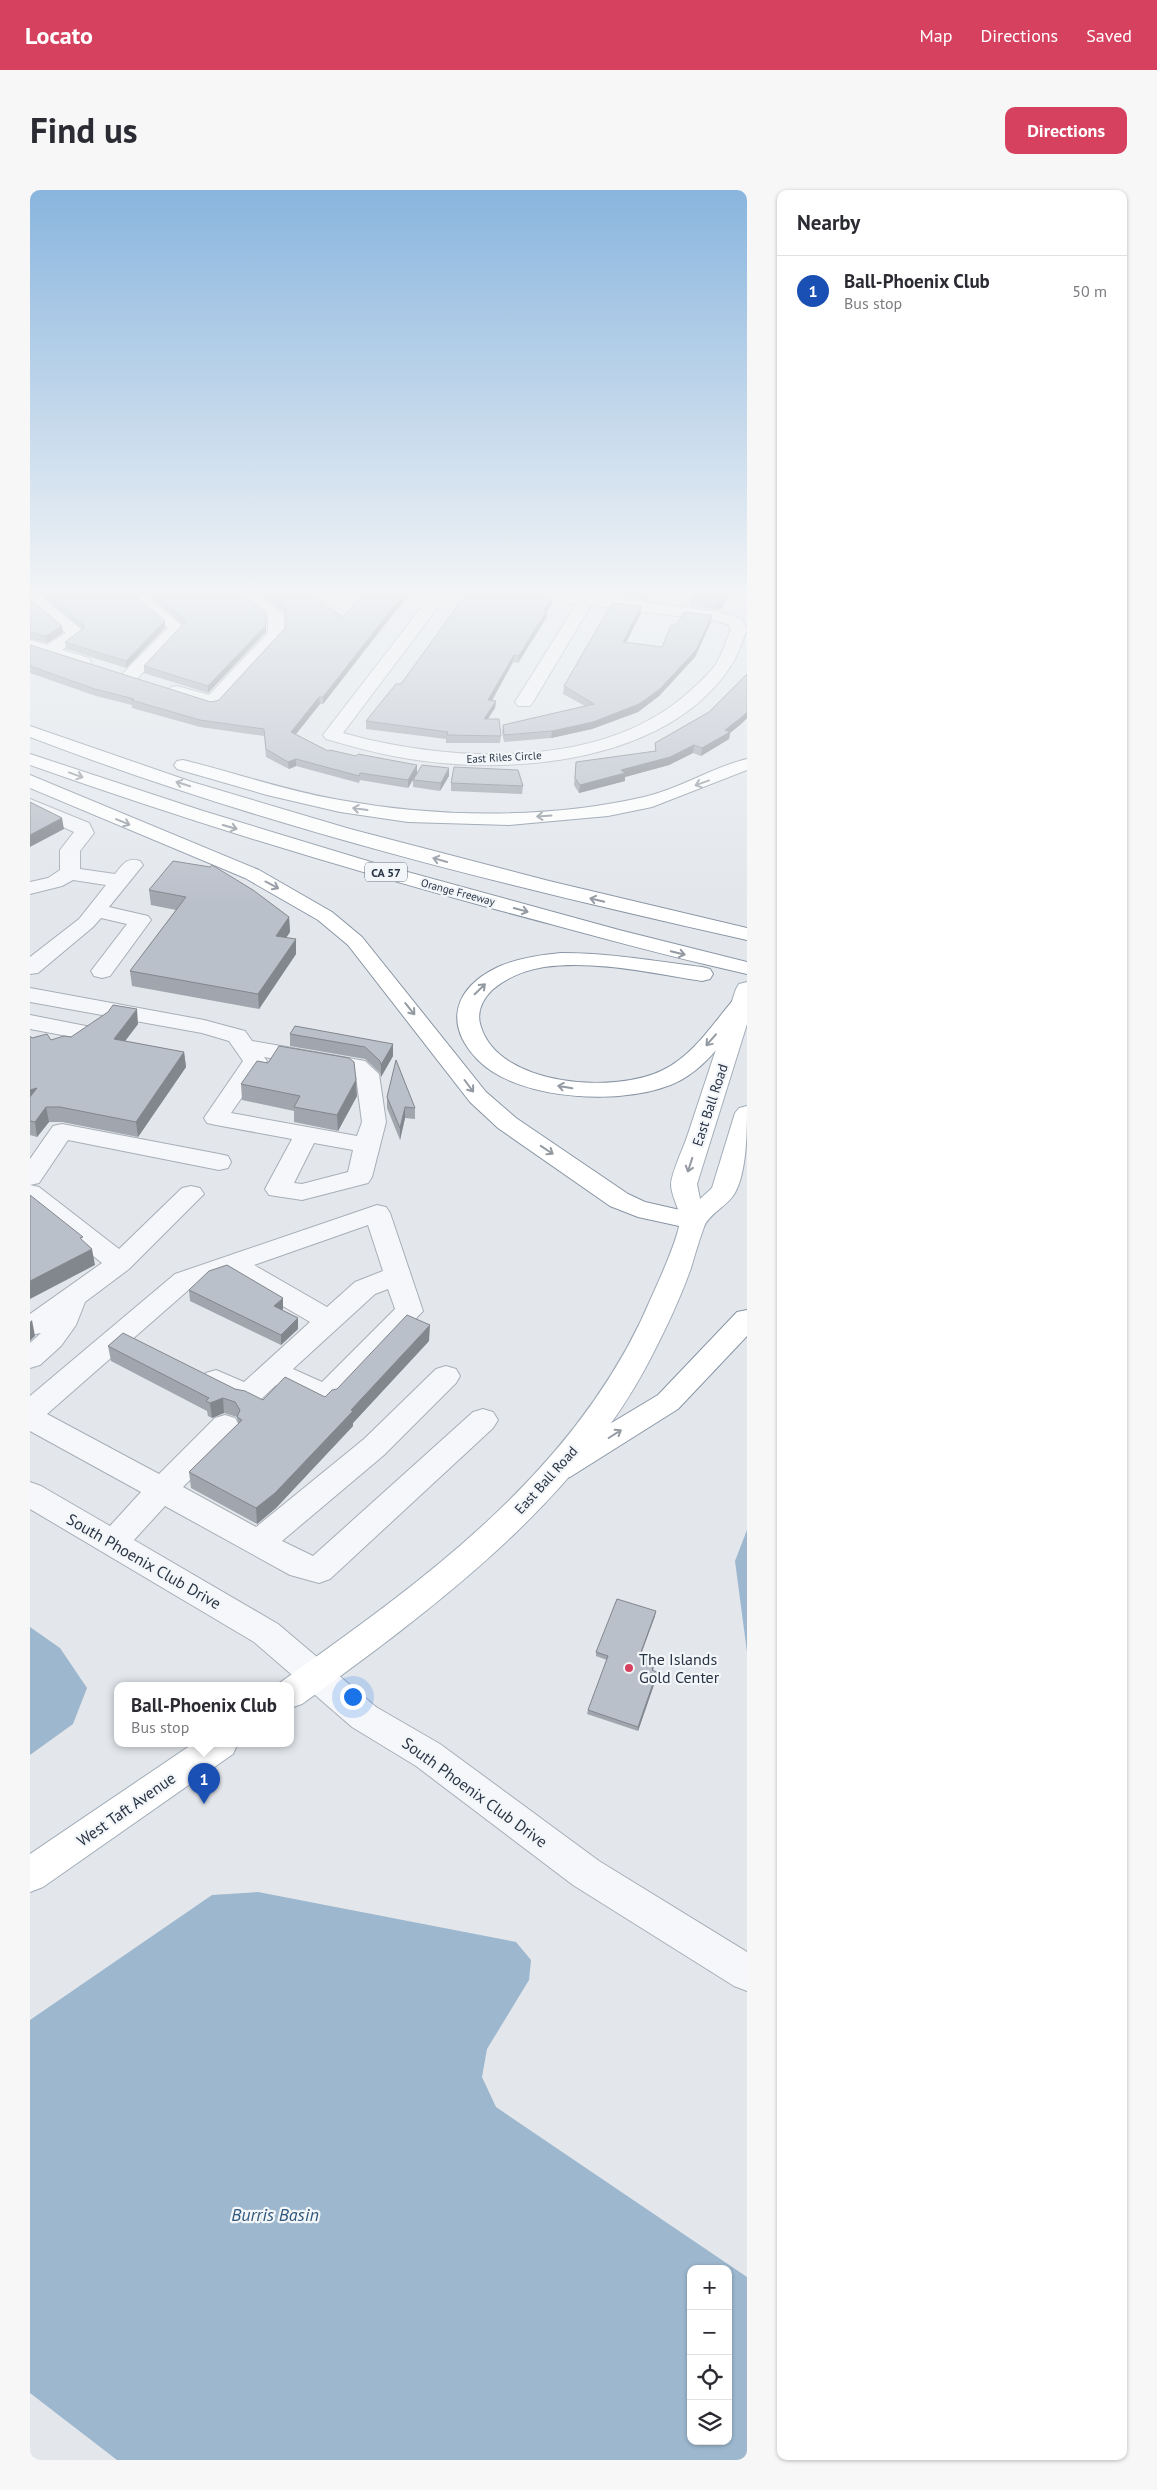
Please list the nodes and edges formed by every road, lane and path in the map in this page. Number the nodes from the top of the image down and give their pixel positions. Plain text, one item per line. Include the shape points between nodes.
1 (182, 693) edge
2 (221, 693) edge
3 (364, 693) edge
4 (530, 693) edge
5 (697, 693) edge
6 (524, 702) dead end
7 (30, 722) edge
8 (30, 731) edge
9 (30, 759) edge
10 (747, 764) edge
11 (30, 781) edge
12 (30, 806) edge
13 (70, 873) junction
14 (30, 888) edge
15 (623, 907) junction
16 (96, 911) junction
17 (747, 928) edge
18 (747, 934) edge
19 (30, 968) edge
20 (747, 968) edge
21 (102, 971) dead end
22 (746, 991) edge
23 (30, 996) edge
24 (30, 1022) edge
25 (83, 1032) edge
26 (247, 1047) junction
27 (747, 1113) edge
28 (307, 1134) junction
29 (366, 1145) junction
30 (219, 1162) dead end
31 (30, 1178) edge
32 (30, 1193) edge
33 (191, 1194) dead end
34 (693, 1221) junction
35 (120, 1263) junction
36 (231, 1264) junction
37 (397, 1275) junction
38 (72, 1298) junction
39 (747, 1319) edge
40 (329, 1320) junction
41 (34, 1326) dead end
42 (122, 1333) junction
43 (149, 1346) edge
44 (30, 1358) edge
45 (194, 1369) edge
46 (273, 1371) junction
47 (446, 1376) dead end
48 (239, 1409) junction
49 (30, 1412) edge
50 (30, 1418) edge
51 (483, 1420) dead end
52 (559, 1469) junction
53 (161, 1491) junction
54 (30, 1494) edge
55 (258, 1543) junction
56 (112, 1544) junction
57 (317, 1675) junction
58 (294, 1691) edge
59 (215, 1747) edge
60 (30, 1875) edge
61 (747, 1973) edge

1 - 2 street via 212,702
3 - 5 street, East Riles Circle via 332,735 363,746 458,760 558,754 609,743 658,724
4 - 6 street
10 -> 7 main road via 652,801 608,810 509,818 408,816 340,806 274,791
15 -> 8 main road, Orange Freeway / CA 57 via 474,870 265,810 90,755
9 -> 20 main road, Orange Freeway / CA 57 via 218,823 362,866 676,952
11 -> 34 main road via 252,874 325,916 355,941 478,1097 507,1123 619,1200 638,1209
12 - 13 street via 82,828 84,833 70,850
13 - 14 street via 55,882
13 - 16 street via 127,873
15 - 17 main road
15 - 18 main road, Orange Freeway / CA 57
16 - 19 street via 86,923
16 - 21 street via 141,920
22 -> 22 main road via 690,1064 656,1081 615,1089 570,1088 536,1081 505,1069 476,1044 467,1018 468,1006 483,985 509,970 543,961 586,960
22 -> 34 main road, East Ball Road via 684,1184
23 - 26 street via 204,1027 236,1036
24 - 25 street
26 - 28 street via 255,1060 216,1118
26 - 29 street via 357,1066 367,1074 374,1122
27 - 34 main road, East Ball Road via 724,1190
28 - 29 street
28 - 29 street via 278,1189 302,1192 359,1177
30 - 31 street via 62,1130
32 - 35 street
33 - 35 street
34 - 52 main road, East Ball Road via 678,1269 631,1368 600,1417
35 - 38 street
36 - 37 street via 377,1212
36 - 40 street
36 - 42 street via 184,1280
37 - 40 street via 365,1288
37 - 46 street via 409,1311 326,1396
38 - 41 street
38 - 44 street via 70,1312 62,1328 49,1344
52 -> 39 main road via 668,1402
40 - 46 street
42 - 43 street
42 - 49 street
45 - 48 street
46 - 48 street
47 - 55 street via 374,1447
48 - 53 street
50 - 53 street
51 - 55 street via 318,1570 301,1566
52 - 57 main road, East Ball Road via 526,1505 455,1569
53 - 55 street
53 - 56 street
54 - 56 street, South Phoenix Club Drive
56 - 57 street, South Phoenix Club Drive via 266,1633
57 - 58 main road
57 - 61 street, South Phoenix Club Drive via 364,1717 428,1755 586,1873
59 - 60 main road, West Taft Avenue

